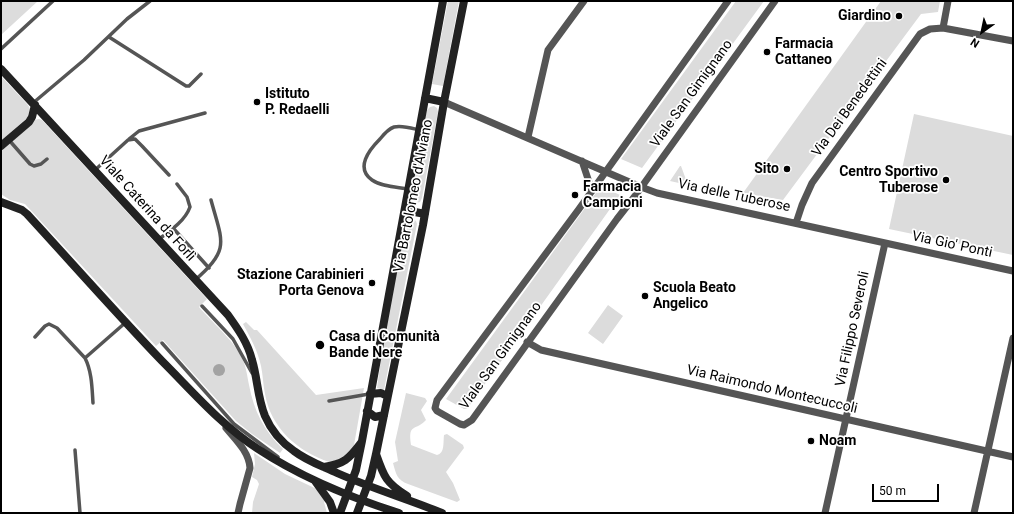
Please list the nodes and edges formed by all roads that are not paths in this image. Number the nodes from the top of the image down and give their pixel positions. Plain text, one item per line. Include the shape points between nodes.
1 (53, 1) edge
2 (150, 1) edge
3 (444, 1) edge
4 (464, 1) edge
5 (584, 1) edge
6 (728, 1) edge
7 (775, 1) edge
8 (948, 1) edge
9 (943, 28) junction
10 (108, 37) junction
11 (1013, 40) edge
12 (1, 49) edge
13 (1, 69) edge
14 (200, 74) dead end
15 (424, 98) junction
16 (444, 102) junction
17 (34, 104) junction
18 (205, 113) dead end
19 (419, 130) junction
20 (528, 138) junction
21 (8, 140) junction
22 (128, 140) junction
23 (1, 146) edge
24 (47, 159) dead end
25 (582, 161) junction
26 (95, 170) junction
27 (605, 171) junction
28 (169, 175) dead end
29 (177, 184) dead end
30 (641, 187) junction
31 (409, 189) junction
32 (592, 192) junction
33 (211, 200) dead end
34 (1, 202) edge
35 (405, 210) junction
36 (425, 214) junction
37 (796, 223) junction
38 (173, 228) junction
39 (158, 239) junction
40 (885, 243) junction
41 (209, 268) junction
42 (1013, 271) edge
43 (195, 280) junction
44 (202, 306) dead end
45 (126, 322) junction
46 (35, 337) dead end
47 (1013, 338) edge
48 (527, 342) junction
49 (162, 343) dead end
50 (85, 358) junction
51 (255, 377) junction
52 (370, 394) junction
53 (387, 396) junction
54 (329, 401) dead end
55 (93, 403) dead end
56 (367, 411) junction
57 (384, 414) junction
58 (846, 420) junction
59 (221, 421) junction
60 (362, 440) junction
61 (75, 450) dead end
62 (988, 452) junction
63 (376, 454) junction
64 (1013, 457) edge
65 (323, 467) junction
66 (290, 468) junction
67 (314, 479) junction
68 (353, 480) junction
69 (367, 485) junction
70 (348, 494) junction
71 (362, 500) junction
72 (421, 505) junction
73 (387, 509) junction
74 (80, 513) edge
75 (238, 513) edge
76 (334, 513) edge
77 (340, 513) edge
78 (357, 513) edge
79 (375, 513) edge
80 (399, 513) edge
81 (442, 513) edge
82 (825, 513) edge
83 (974, 513) edge

1 - 12 lane
2 - 10 lane
3 - 15 main road, Via Bartolomeo d'Alviano
4 - 16 main road, Via Bartolomeo d'Alviano
5 - 20 street via 548,50
6 - 27 street, Viale San Gimignano
7 - 30 street, Viale San Gimignano
8 - 9 street
9 - 11 street, Via Dei Benedettini
9 - 37 street, Via Dei Benedettini via 930,28 916,39 812,182
10 - 14 lane via 186,86
10 - 17 lane
13 - 17 main road, Viale Caterina da Forlì
15 - 16 main road
15 - 19 main road, Via Bartolomeo d'Alviano
16 - 20 street, Via delle Tuberose
16 - 36 main road, Via Bartolomeo d'Alviano
17 - 21 main road via 29,122
17 - 26 main road, Viale Caterina da Forlì
18 - 22 lane via 139,131
19 - 31 main road, Via Bartolomeo d'Alviano
19 - 31 lane via 400,127 389,129 367,154 364,166 364,172 368,177 378,183
20 - 25 street, Via delle Tuberose
21 - 23 main road
21 - 24 lane via 34,166
22 - 26 lane
22 - 28 lane via 134,139
25 - 27 street, Via delle Tuberose
25 - 32 street
26 - 39 main road, Viale Caterina da Forlì
27 - 30 street, Via delle Tuberose
27 - 32 street, Viale San Gimignano
29 - 38 lane via 187,197 190,207 184,218
30 - 37 street, Via delle Tuberose via 662,194
30 - 48 street, Viale San Gimignano
31 - 35 main road, Via Bartolomeo d'Alviano
32 - 48 street, Viale San Gimignano via 435,403 437,411 464,425 472,420
33 - 41 lane via 219,226 221,249
34 - 45 main road via 22,210
35 - 36 main road
35 - 52 main road, Via Bartolomeo d'Alviano
36 - 53 main road, Via Bartolomeo d'Alviano
37 - 40 street, Via delle Tuberose
38 - 39 lane
38 - 41 lane
39 - 43 main road, Viale Caterina da Forlì
40 - 42 street, Via Gio' Ponti
40 - 58 street, Via Filippo Severoli
41 - 43 lane
43 - 51 main road, Viale Caterina da Forlì via 237,327 253,361
44 - 51 lane, Viale Caterina da Forlì via 233,339
45 - 50 lane
45 - 59 main road
46 - 50 lane via 49,324 57,328
47 - 62 street
48 - 58 street, Via Raimondo Montecuccoli via 542,350
49 - 66 lane via 234,424
50 - 55 lane
51 - 65 main road, Viale Caterina da Forlì via 262,408 277,436 293,451
52 - 53 main road via 381,393
52 - 54 lane
52 - 56 main road
53 - 57 main road
56 - 57 main road via 375,417
56 - 60 main road
57 - 63 main road
58 - 62 street, Via Raimondo Montecuccoli
58 - 82 street, Via Filippo Severoli
59 - 66 main road via 257,448
59 - 75 street via 250,462
60 - 65 main road via 346,461
60 - 68 main road
61 - 74 lane
62 - 64 street, Via Raimondo Montecuccoli
62 - 83 street
63 - 69 main road
63 - 72 main road via 388,482
65 - 68 main road, Viale Caterina da Forlì
66 - 67 main road
67 - 70 main road
67 - 76 main road via 330,502
68 - 69 main road, Viale Caterina da Forlì
68 - 70 main road
69 - 71 main road
69 - 72 main road, Viale Caterina da Forlì
70 - 71 main road
70 - 77 main road
71 - 73 main road
71 - 78 main road
72 - 81 main road
73 - 79 main road
73 - 80 main road

